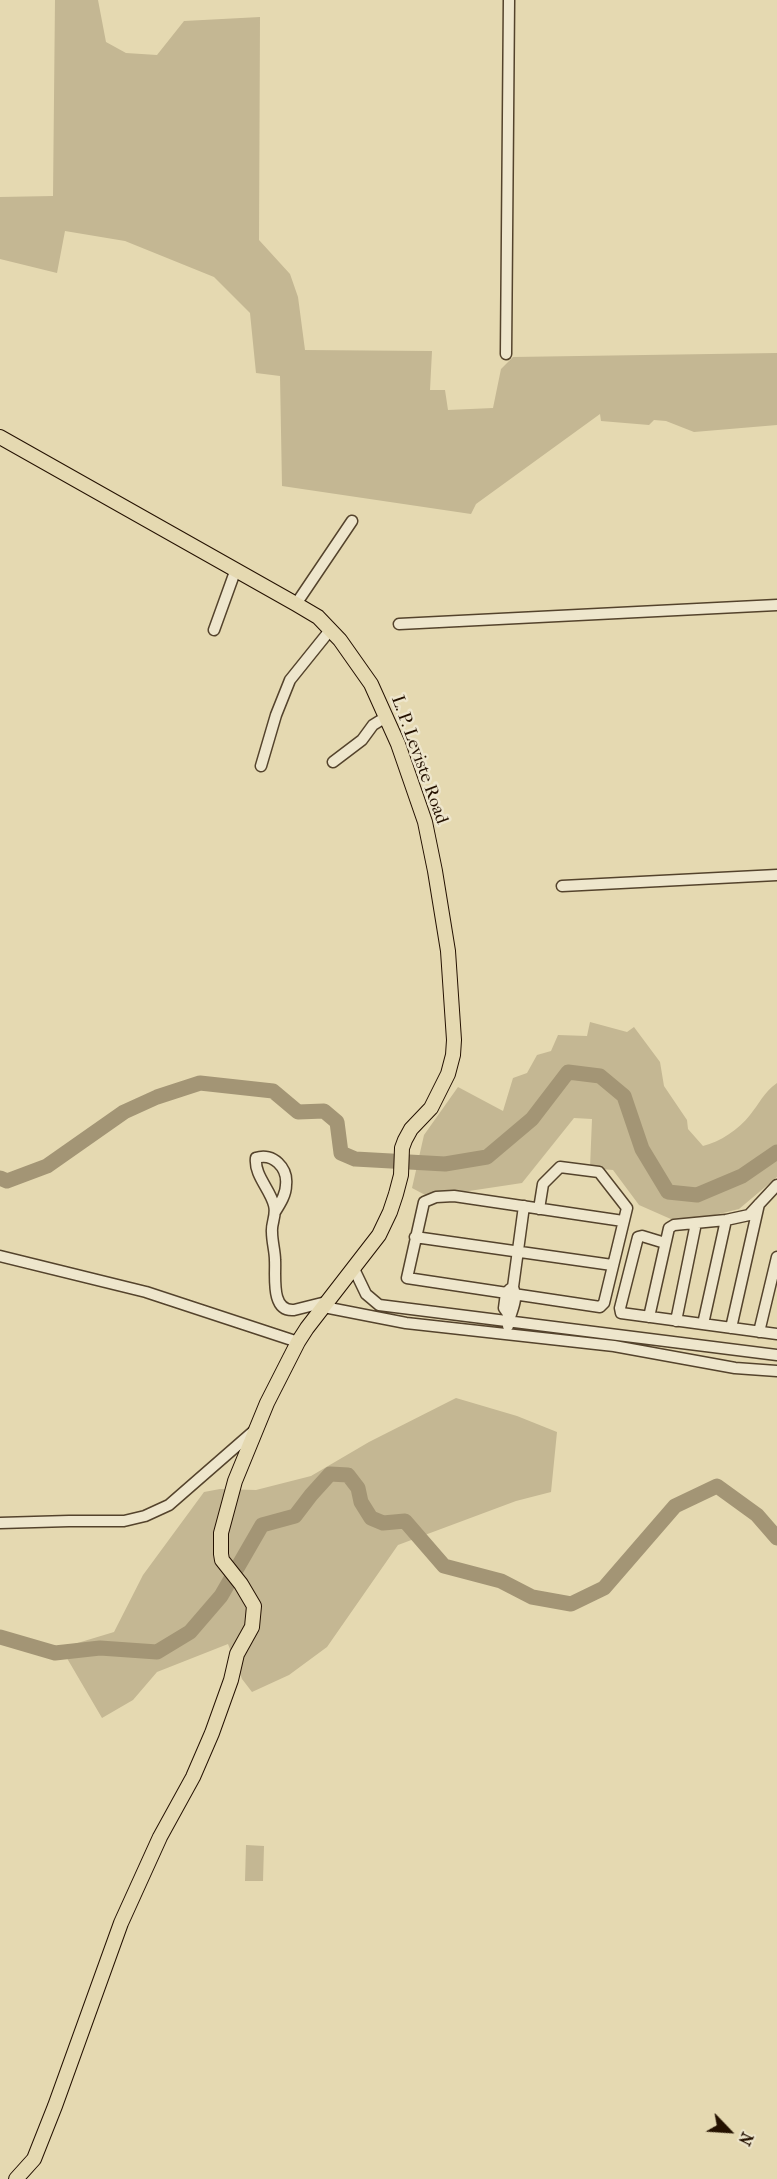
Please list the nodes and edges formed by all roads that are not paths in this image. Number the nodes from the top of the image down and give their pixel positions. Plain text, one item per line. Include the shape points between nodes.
1 (509, 0) edge
2 (506, 354) dead end
3 (0, 437) edge
4 (352, 521) dead end
5 (236, 569) junction
6 (296, 604) junction
7 (777, 604) edge
8 (399, 624) dead end
9 (331, 629) junction
10 (214, 630) dead end
11 (386, 717) junction
12 (333, 762) dead end
13 (261, 766) dead end
14 (777, 875) edge
15 (562, 886) dead end
16 (777, 1185) edge
17 (759, 1203) junction
18 (524, 1206) junction
19 (539, 1209) junction
20 (275, 1212) junction
21 (726, 1220) junction
22 (623, 1221) junction
23 (696, 1223) junction
24 (415, 1237) junction
25 (665, 1243) junction
26 (517, 1252) junction
27 (0, 1256) edge
28 (777, 1257) edge
29 (612, 1265) junction
30 (354, 1269) junction
31 (511, 1292) junction
32 (327, 1304) junction
33 (379, 1305) junction
34 (509, 1317) junction
35 (649, 1317) junction
36 (375, 1318) junction
37 (676, 1321) junction
38 (703, 1324) junction
39 (731, 1328) junction
40 (759, 1332) junction
41 (507, 1334) junction
42 (777, 1334) edge
43 (298, 1342) junction
44 (777, 1355) edge
45 (777, 1371) edge
46 (255, 1430) junction
47 (0, 1523) edge
48 (16, 2179) edge

1 - 2 street
3 - 5 main road, L. P. Leviste Road
4 - 6 street
5 - 6 main road, L. P. Leviste Road
5 - 10 street
6 - 9 main road, L. P. Leviste Road
7 - 8 street
9 - 11 main road, L. P. Leviste Road via 371,684
9 - 13 street via 290,680
11 - 12 street
11 - 30 main road, L. P. Leviste Road via 431,847 448,951 454,1040 443,1086 402,1148 401,1175 390,1212
14 - 15 street
16 - 17 street
17 - 21 street via 748,1215
17 - 39 street
18 - 19 street
18 - 24 street via 435,1197 424,1202
18 - 26 street
19 - 22 street
19 - 22 street via 543,1184 560,1167 599,1172 627,1208
20 - 20 street via 285,1193 285,1174 273,1158 259,1156 256,1167
20 - 32 street via 272,1235 280,1305 294,1311
21 - 23 street
21 - 38 street
22 - 29 street
23 - 25 street via 671,1226
23 - 37 street
24 - 26 street
24 - 31 street via 408,1280
25 - 35 street
25 - 35 street via 638,1237 620,1308 623,1314
26 - 29 street
26 - 31 street
27 - 43 street via 146,1292
28 - 40 street
29 - 31 street via 600,1307
30 - 32 main road, L. P. Leviste Road
30 - 33 street via 366,1294
31 - 34 street via 515,1306
32 - 36 street
32 - 43 main road, L. P. Leviste Road
33 - 34 street
33 - 36 street
34 - 41 street
34 - 44 street
35 - 37 street
36 - 41 street
37 - 38 street
38 - 39 street
39 - 40 street
40 - 42 street
41 - 45 street
43 - 46 main road, L. P. Leviste Road
46 - 47 street via 169,1505 146,1516 124,1521
46 - 48 main road, L. P. Leviste Road via 235,1481 221,1533 222,1560 254,1606 252,1627 237,1654 231,1680 193,1778 160,1837 121,1923 34,2159

